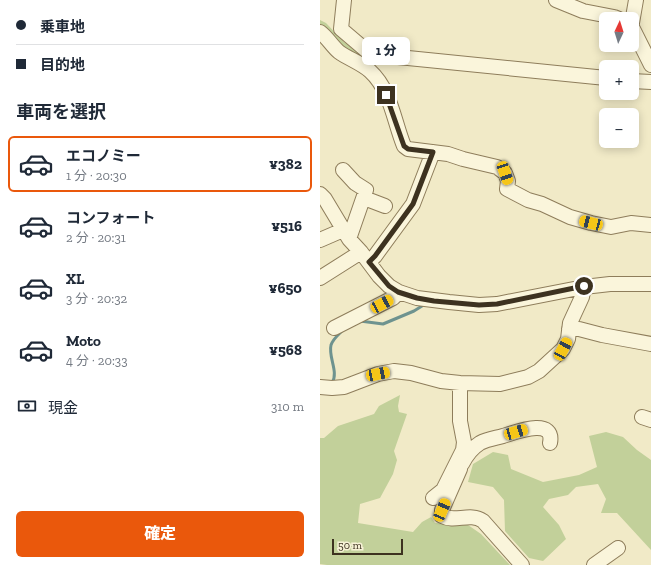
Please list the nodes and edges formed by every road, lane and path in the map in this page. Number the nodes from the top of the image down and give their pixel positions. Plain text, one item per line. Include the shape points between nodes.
1 (344, 0) edge
2 (556, 0) edge
3 (636, 0) edge
4 (634, 12) edge
5 (599, 14) edge
6 (320, 32) edge
7 (639, 41) edge
8 (651, 65) edge
9 (599, 77) edge
10 (639, 81) edge
11 (651, 82) edge
12 (433, 152) junction
13 (343, 170) dead end
14 (320, 194) edge
15 (364, 198) junction
16 (385, 206) dead end
17 (651, 225) edge
18 (341, 233) junction
19 (320, 240) edge
20 (360, 256) junction
21 (320, 278) edge
22 (651, 284) edge
23 (584, 286) junction
24 (396, 294) junction
25 (334, 328) dead end
26 (569, 329) junction
27 (651, 344) edge
28 (460, 383) junction
29 (324, 390) edge
30 (550, 443) dead end
31 (457, 468) junction
32 (433, 498) dead end
33 (618, 548) dead end
34 (522, 565) edge
35 (594, 565) edge

1 - 9 street via 341,29 368,52
2 - 5 street via 583,11
3 - 4 street
6 - 12 street via 332,46 378,79 404,146 408,149
7 - 8 street
10 - 11 street
12 - 17 street via 498,168 505,173 507,189 570,217 611,227 631,223
12 - 20 street via 413,204 375,256
13 - 15 street via 355,184 366,190
14 - 18 street via 325,199
15 - 16 street
15 - 18 street
18 - 19 street
18 - 20 street
20 - 21 street
20 - 24 street
22 - 23 street
23 - 24 street via 497,304 479,305
23 - 26 street
24 - 25 street
26 - 27 street
26 - 28 street via 563,349 540,371 528,377 500,384
28 - 29 street via 394,371 378,374 344,387
28 - 31 street via 460,421 464,442
30 - 31 street via 551,437 544,429 527,429 481,443
31 - 32 street via 443,490
31 - 34 street via 442,516 448,519 478,518
33 - 35 street

